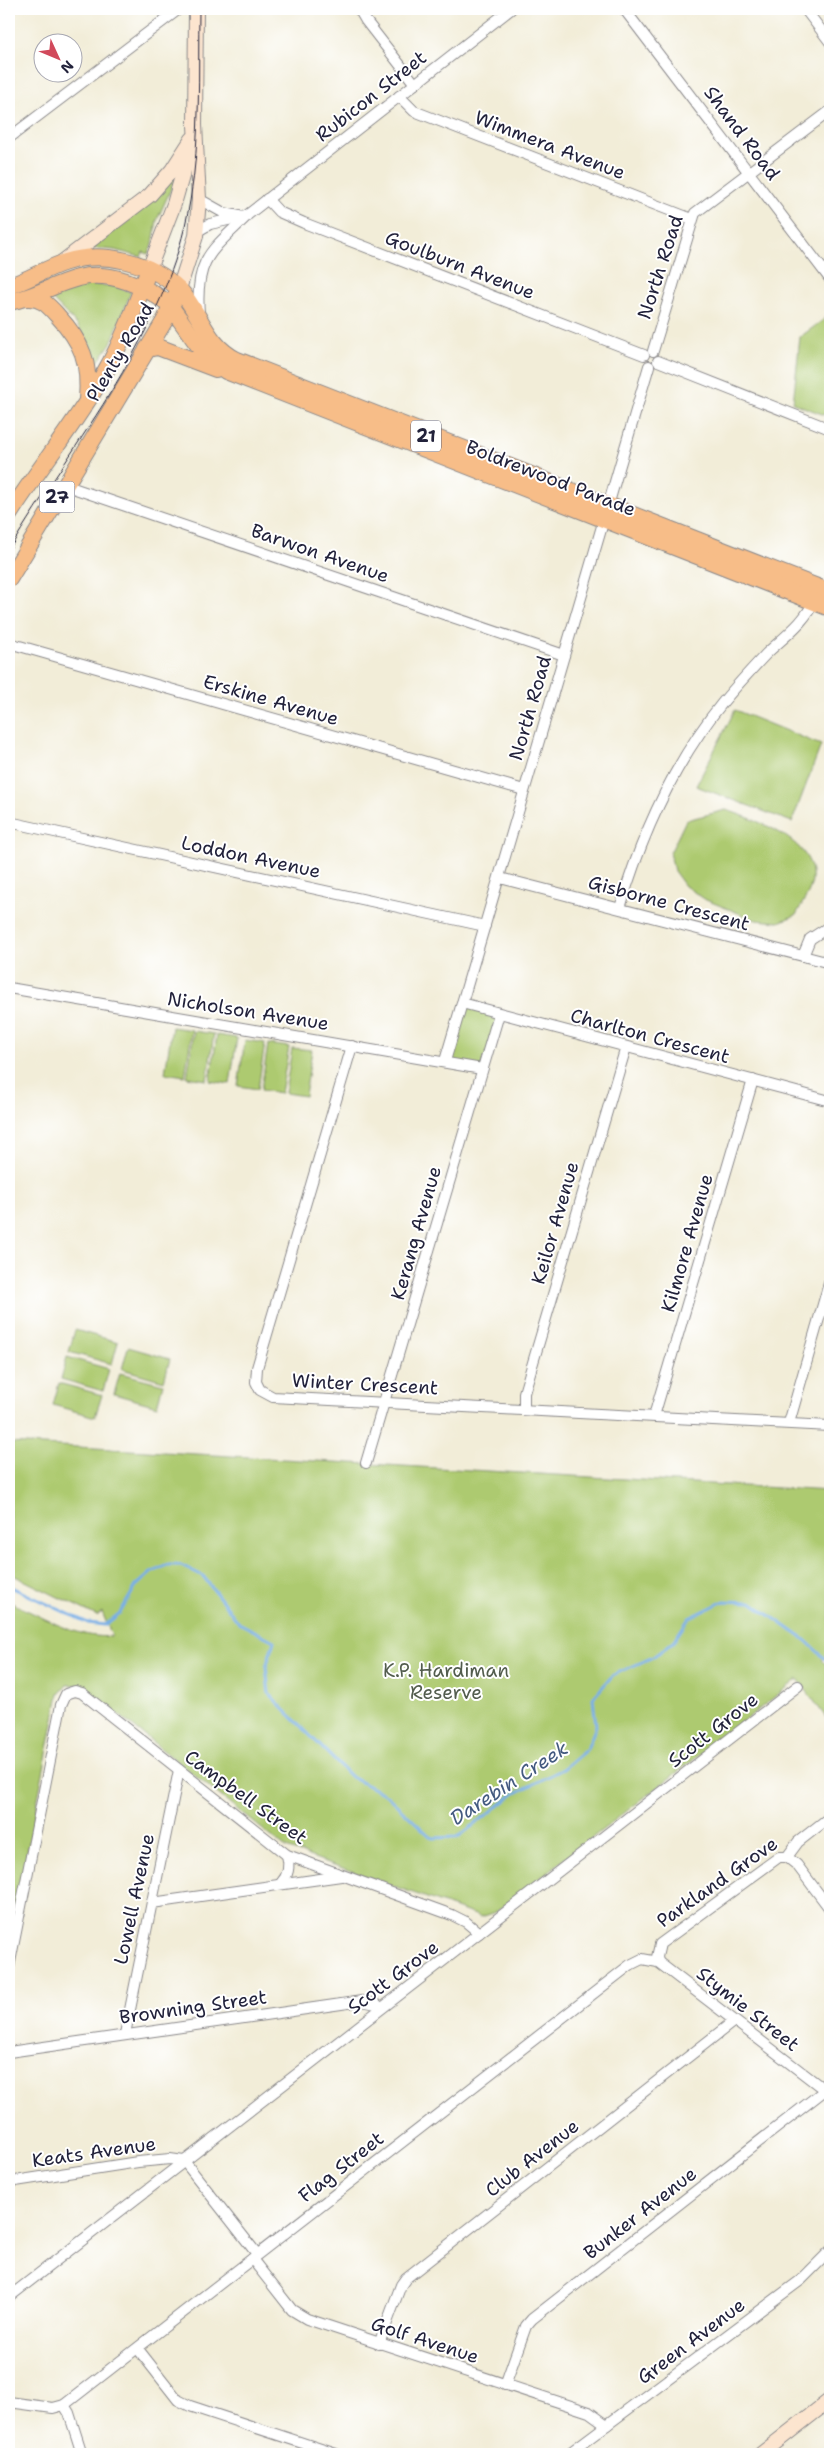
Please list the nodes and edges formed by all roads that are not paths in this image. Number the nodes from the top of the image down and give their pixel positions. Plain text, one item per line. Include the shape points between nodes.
1 (179, 9) edge
2 (196, 9) edge
3 (359, 9) edge
4 (510, 9) edge
5 (624, 9) edge
6 (805, 9) edge
7 (830, 42) edge
8 (415, 84) junction
9 (399, 96) junction
10 (830, 111) edge
11 (195, 125) junction
12 (9, 138) edge
13 (192, 139) junction
14 (749, 171) junction
15 (199, 199) junction
16 (267, 200) junction
17 (251, 213) junction
18 (692, 219) junction
19 (196, 232) junction
20 (56, 266) junction
21 (150, 269) junction
22 (830, 279) edge
23 (9, 286) edge
24 (142, 288) junction
25 (179, 289) junction
26 (27, 298) junction
27 (9, 302) edge
28 (171, 308) junction
29 (199, 319) junction
30 (147, 349) junction
31 (648, 353) junction
32 (654, 363) junction
33 (226, 371) junction
34 (86, 403) junction
35 (830, 429) edge
36 (431, 445) junction
37 (64, 485) junction
38 (608, 504) junction
39 (9, 515) edge
40 (604, 521) junction
41 (9, 579) edge
42 (821, 593) edge
43 (830, 608) edge
44 (9, 643) edge
45 (564, 654) junction
46 (524, 790) junction
47 (9, 822) edge
48 (500, 878) junction
49 (620, 908) junction
50 (485, 926) junction
51 (830, 926) edge
52 (807, 957) junction
53 (830, 963) edge
54 (9, 988) edge
55 (462, 1004) junction
56 (499, 1014) junction
57 (352, 1046) junction
58 (626, 1047) junction
59 (445, 1061) junction
60 (482, 1069) junction
61 (752, 1080) junction
62 (830, 1101) edge
63 (830, 1280) edge
64 (384, 1402) junction
65 (524, 1409) junction
66 (654, 1416) junction
67 (789, 1423) junction
68 (830, 1426) edge
69 (366, 1463) dead end
70 (798, 1686) dead end
71 (179, 1770) junction
72 (830, 1817) edge
73 (287, 1855) junction
74 (787, 1857) junction
75 (342, 1875) junction
76 (281, 1883) junction
77 (152, 1903) junction
78 (830, 1909) edge
79 (479, 1933) junction
80 (642, 1958) joint
81 (658, 1962) junction
82 (9, 1967) edge
83 (381, 2008) junction
84 (734, 2021) junction
85 (125, 2034) junction
86 (9, 2052) edge
87 (828, 2092) edge
88 (184, 2162) junction
89 (9, 2182) edge
90 (830, 2251) edge
91 (254, 2257) junction
92 (9, 2297) edge
93 (379, 2344) junction
94 (138, 2349) junction
95 (505, 2385) junction
96 (830, 2400) edge
97 (9, 2402) edge
98 (64, 2405) junction
99 (607, 2425) junction
100 (82, 2454) edge
101 (336, 2454) edge
102 (568, 2454) edge
103 (761, 2454) edge

1 - 12 street
2 - 11 main road, Plenty Road / 27
3 - 8 street
4 - 8 street, Rubicon Street
5 - 14 street, Shand Road
6 - 7 street
8 - 9 street, Rubicon Street
9 - 16 street, Rubicon Street
9 - 18 street, Wimmera Avenue via 419,113
10 - 14 street, North Road
11 - 13 main road, Plenty Road / 27
11 - 15 main road, Plenty Road / 27
13 - 20 main road via 172,170 150,195
13 - 21 main road, Plenty Road / 27 via 174,204
14 - 18 street, North Road
14 - 22 street, Shand Road
15 - 17 street, Rubicon Street via 231,215
15 - 19 main road, Plenty Road / 27
16 - 17 street, Rubicon Street
16 - 31 street, Goulburn Avenue via 280,212 304,223
17 - 19 street, Rubicon Street via 236,220 210,224
17 - 29 street, Rubicon Street via 211,250 204,264
18 - 31 street, North Road
19 - 25 main road, Plenty Road / 27
20 - 21 main road, 21 via 82,258 104,257
20 - 23 main road, 21
21 - 24 main road, Plenty Road / 27
21 - 25 main road, 21
24 - 26 main road, 21 via 110,278 79,277
24 - 28 main road, 21
24 - 34 main road, Plenty Road / 27 via 121,342
25 - 28 main road, Plenty Road / 27
25 - 29 main road, Boldrewood Parade / 21
26 - 27 main road, 21
26 - 34 main road via 44,302 80,344 87,371
28 - 30 main road, Plenty Road / 27
28 - 33 main road, Boldrewood Parade / 21 via 206,356
29 - 36 main road, Boldrewood Parade / 21 via 210,339 231,357
30 - 33 main road via 158,347
30 - 37 main road, Plenty Road / 27
31 - 32 street via 657,354
32 - 35 street
32 - 38 street, North Road
33 - 36 main road, Boldrewood Parade / 21
34 - 39 main road, Plenty Road / 27
36 - 38 main road, Boldrewood Parade / 21
36 - 40 main road, Boldrewood Parade / 21
37 - 41 main road, Plenty Road / 27
37 - 45 street, Barwon Avenue
38 - 40 street, North Road
38 - 42 main road, Boldrewood Parade / 21
40 - 42 main road, Boldrewood Parade / 21
40 - 45 street, North Road
42 - 43 main road, Boldrewood Parade / 21
42 - 49 street via 808,614 745,675 703,730 668,786 650,824
44 - 46 street, Erskine Avenue
45 - 46 street, North Road
46 - 48 street, North Road
47 - 50 street, Loddon Avenue
48 - 49 street, Gisborne Crescent
48 - 50 street, North Road
49 - 52 street, Gisborne Crescent
50 - 55 street, North Road
51 - 52 street via 806,944
52 - 53 street, Gisborne Crescent
54 - 57 street, Nicholson Avenue
55 - 56 street, Charlton Crescent
55 - 59 street, North Road
56 - 58 street, Charlton Crescent
56 - 60 street, Kerang Avenue
57 - 59 street, Nicholson Avenue
57 - 64 street, Winter Crescent via 255,1377 260,1390 274,1397
58 - 61 street, Charlton Crescent
58 - 65 street, Keilor Avenue via 524,1393
59 - 60 street, Nicholson Avenue
60 - 64 street, Kerang Avenue
61 - 62 street, Charlton Crescent
61 - 66 street, Kilmore Avenue
63 - 67 street
64 - 65 street, Winter Crescent
64 - 69 street, Kerang Avenue
65 - 66 street, Winter Crescent
66 - 67 street, Winter Crescent
67 - 68 street, Winter Crescent
70 - 79 street, Scott Grove
71 - 73 street, Campbell Street
71 - 77 street, Lowell Avenue
71 - 82 street, Campbell Street via 82,1693 66,1694
72 - 74 street, Parkland Grove via 798,1842
73 - 75 street, Campbell Street
73 - 76 street via 288,1872
74 - 78 street
74 - 81 street, Parkland Grove via 779,1857 660,1944 656,1957
75 - 76 street
75 - 79 street, Campbell Street via 452,1915
76 - 77 street
77 - 85 street, Lowell Avenue
79 - 83 street, Scott Grove
80 - 81 street, Stymie Street
80 - 91 street, Flag Street
81 - 84 street, Stymie Street
83 - 85 street, Browning Street via 362,2001
83 - 88 street, Scott Grove
84 - 87 street, Stymie Street
84 - 93 street, Club Avenue via 406,2278
85 - 86 street, Browning Street
87 - 95 street, Bunker Avenue via 532,2319 526,2326
88 - 89 street, Keats Avenue via 170,2159 138,2162
88 - 91 street, Golf Avenue
88 - 92 street, Scott Grove
90 - 99 street, Green Avenue via 800,2280
91 - 93 street, Golf Avenue via 292,2310 307,2319
91 - 94 street, Flag Street
93 - 95 street, Golf Avenue
94 - 98 street, Flag Street
94 - 101 street via 178,2400
95 - 99 street, Golf Avenue via 589,2412
96 - 103 main road
97 - 98 street via 53,2408
98 - 100 street
99 - 102 street, Green Avenue

